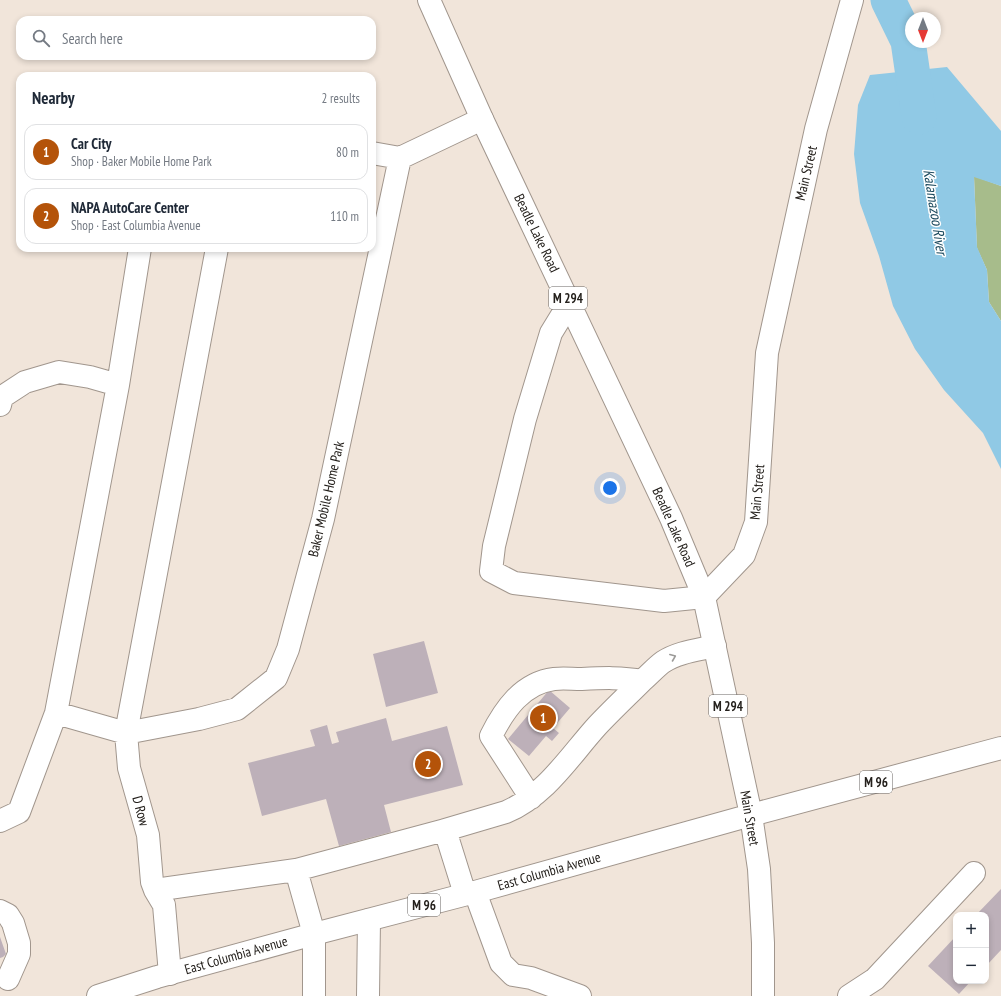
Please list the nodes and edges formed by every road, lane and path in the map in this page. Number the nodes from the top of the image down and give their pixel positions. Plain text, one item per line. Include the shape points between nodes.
1 (429, 0) edge
2 (850, 8) edge
3 (482, 119) junction
4 (376, 154) edge
5 (400, 158) junction
6 (139, 252) edge
7 (216, 252) edge
8 (570, 302) junction
9 (118, 384) junction
10 (0, 405) edge
11 (704, 597) junction
12 (715, 646) junction
13 (642, 681) junction
14 (56, 713) junction
15 (126, 733) junction
16 (1001, 748) edge
17 (531, 798) junction
18 (752, 815) junction
19 (0, 821) edge
20 (445, 830) junction
21 (296, 870) junction
22 (974, 873) dead end
23 (155, 890) junction
24 (470, 893) junction
25 (0, 911) edge
26 (369, 920) junction
27 (314, 934) junction
28 (163, 976) junction
29 (8, 985) edge
30 (98, 996) edge
31 (314, 996) edge
32 (368, 996) edge
33 (580, 996) edge
34 (763, 996) edge
35 (849, 996) edge

1 - 3 street, Beadle Lake Road / M 294
2 - 11 street, Main Street via 816,129 767,353 756,522 744,556
3 - 5 street
3 - 8 street, Beadle Lake Road / M 294
4 - 5 street
5 - 15 street, Baker Mobile Home Park via 323,519 288,649 276,678 237,709
6 - 9 street
7 - 15 street
8 - 11 street, Beadle Lake Road / M 294 via 671,518
8 - 11 street via 551,333 525,419 494,546 491,572 514,583 664,601
9 - 10 street via 59,372 26,382 2,397
9 - 14 street
11 - 12 street, Main Street / M 294
13 -> 12 street via 668,659
12 - 18 street, Main Street / M 294
13 - 17 street
13 - 17 street via 617,678 554,679 530,687 511,704 491,736
14 - 15 street, Baker Mobile Home Park
14 - 19 street via 19,812
15 - 23 street, D Row via 129,768 148,835
16 - 18 street, East Columbia Avenue / M 96
17 - 20 street via 506,812
18 - 24 street, East Columbia Avenue / M 96
18 - 34 street, Main Street via 759,869
20 - 21 street
20 - 24 street
21 - 23 street
21 - 27 street
22 - 35 street via 875,979
23 - 28 street, D Row via 164,905
24 - 26 street, East Columbia Avenue / M 96
24 - 33 street via 500,963 513,976 531,978
25 - 29 street via 8,915 13,923 19,943 19,954
26 - 27 street, East Columbia Avenue / M 96
26 - 32 street
27 - 28 street, East Columbia Avenue / M 96
27 - 31 street
28 - 30 street, East Columbia Avenue / M 96

